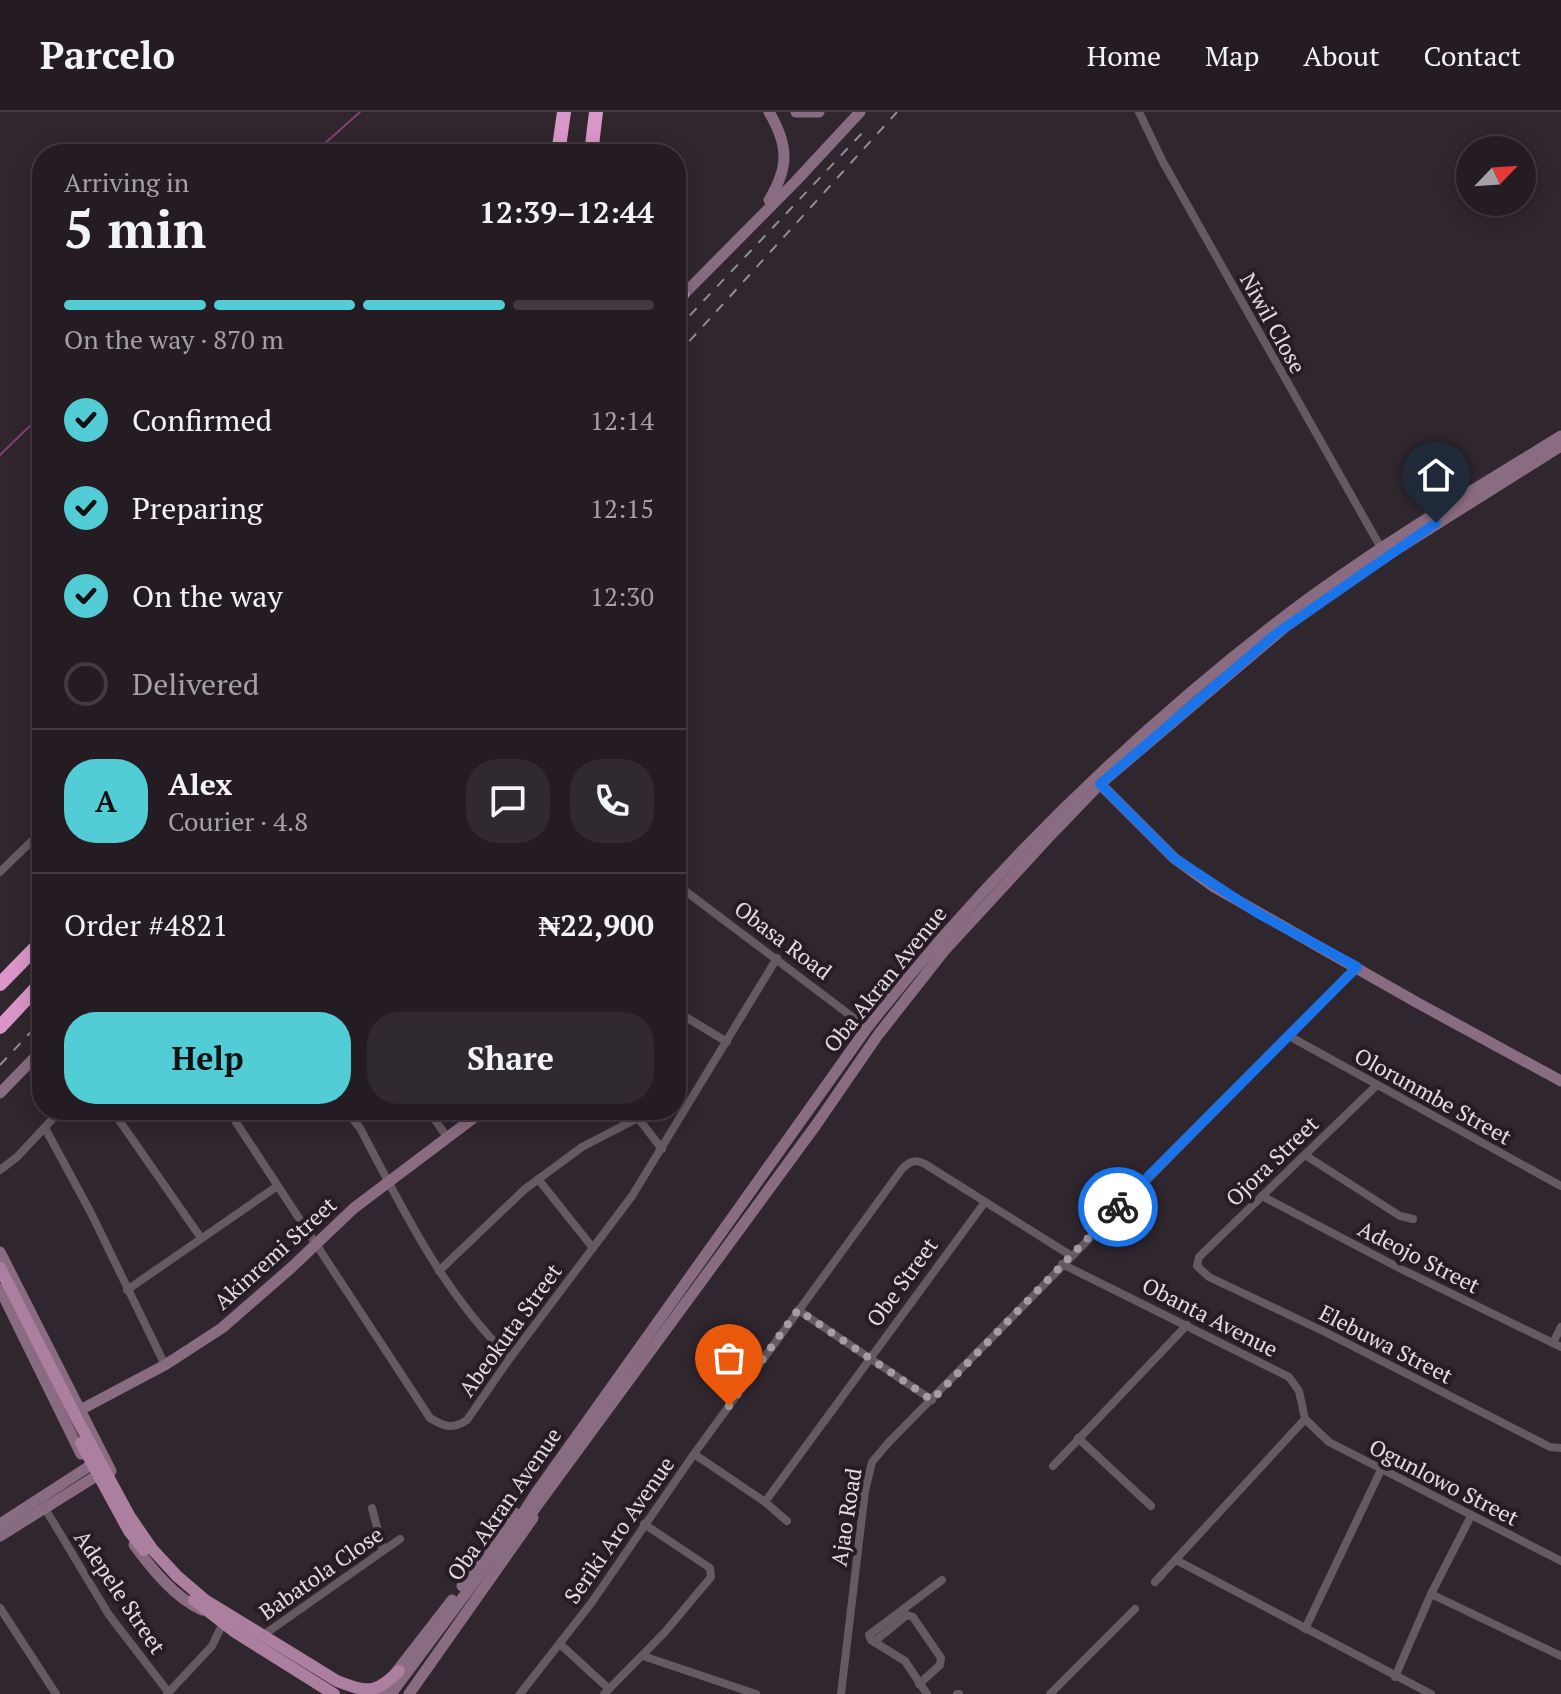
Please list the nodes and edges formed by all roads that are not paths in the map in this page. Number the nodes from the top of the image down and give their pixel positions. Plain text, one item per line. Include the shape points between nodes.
1 (564, 112) edge
2 (596, 112) edge
3 (769, 112) edge
4 (796, 112) edge
5 (819, 112) edge
6 (860, 112) edge
7 (1139, 112) edge
8 (559, 144) edge
9 (592, 144) edge
10 (760, 215) junction
11 (686, 291) edge
12 (1561, 436) edge
13 (1561, 446) edge
14 (1381, 548) junction
15 (1097, 781) junction
16 (32, 841) edge
17 (0, 872) edge
18 (686, 891) edge
19 (32, 951) edge
20 (777, 958) junction
21 (1357, 967) junction
22 (0, 984) edge
23 (32, 993) edge
24 (686, 1017) edge
25 (0, 1027) edge
26 (867, 1028) junction
27 (1289, 1036) junction
28 (727, 1042) junction
29 (32, 1060) edge
30 (1561, 1081) edge
31 (1376, 1086) junction
32 (0, 1093) edge
33 (686, 1109) edge
34 (52, 1120) edge
35 (119, 1120) edge
36 (234, 1120) edge
37 (353, 1120) edge
38 (435, 1120) edge
39 (470, 1120) edge
40 (628, 1120) edge
41 (642, 1120) edge
42 (680, 1120) edge
43 (45, 1128) junction
44 (447, 1137) junction
45 (662, 1149) junction
46 (1305, 1155) junction
47 (0, 1170) edge
48 (538, 1179) junction
49 (388, 1181) junction
50 (1561, 1186) edge
51 (276, 1187) junction
52 (1262, 1196) junction
53 (985, 1202) junction
54 (1413, 1219) dead end
55 (201, 1238) junction
56 (314, 1244) junction
57 (593, 1248) junction
58 (0, 1252) edge
59 (1070, 1255) junction
60 (1062, 1264) junction
61 (1197, 1266) joint
62 (0, 1268) edge
63 (439, 1271) junction
64 (0, 1283) edge
65 (0, 1289) edge
66 (127, 1290) junction
67 (798, 1310) junction
68 (1187, 1325) junction
69 (1561, 1327) edge
70 (1557, 1345) edge
71 (869, 1357) junction
72 (510, 1358) junction
73 (165, 1365) junction
74 (932, 1400) junction
75 (77, 1418) junction
76 (1305, 1419) junction
77 (1314, 1429) joint
78 (1078, 1438) junction
79 (1561, 1448) edge
80 (694, 1454) junction
81 (1053, 1466) dead end
82 (1381, 1470) junction
83 (91, 1472) junction
84 (542, 1492) junction
85 (765, 1502) junction
86 (1151, 1506) dead end
87 (372, 1508) dead end
88 (46, 1510) junction
89 (1471, 1516) junction
90 (787, 1521) dead end
91 (0, 1524) edge
92 (644, 1524) junction
93 (0, 1536) edge
94 (400, 1539) dead end
95 (510, 1539) junction
96 (383, 1550) junction
97 (1176, 1560) junction
98 (1561, 1561) edge
99 (942, 1580) dead end
100 (1155, 1582) dead end
101 (1431, 1594) junction
102 (207, 1606) junction
103 (0, 1608) edge
104 (1135, 1609) dead end
105 (225, 1618) junction
106 (4, 1623) edge
107 (432, 1627) junction
108 (1305, 1629) junction
109 (262, 1636) junction
110 (448, 1639) junction
111 (874, 1642) junction
112 (560, 1644) junction
113 (643, 1656) junction
114 (1561, 1656) edge
115 (399, 1671) junction
116 (1395, 1677) junction
117 (919, 1684) junction
118 (333, 1688) edge
119 (607, 1692) edge
120 (168, 1693) edge
121 (56, 1694) edge
122 (359, 1694) edge
123 (379, 1694) edge
124 (391, 1694) edge
125 (401, 1694) edge
126 (409, 1694) edge
127 (520, 1694) edge
128 (756, 1694) edge
129 (841, 1694) edge
130 (927, 1694) edge
131 (1050, 1694) edge
132 (1431, 1694) edge

1 - 8 highway
2 - 9 highway
3 - 10 main road via 784,143 785,162 780,182
4 - 5 main road
6 - 10 main road
7 - 14 street, Niwil Close
10 - 11 main road
12 - 14 main road, Oba Akran Avenue
13 - 15 main road, Oba Akran Avenue via 1313,606
14 - 15 main road, Oba Akran Avenue via 1281,619 1168,712
15 - 21 main road via 1174,858 1256,912
15 - 26 main road, Oba Akran Avenue via 989,884
15 - 84 main road, Oba Akran Avenue via 909,995
16 - 17 street
18 - 20 street, Obasa Road
19 - 22 highway
20 - 26 street, Obasa Road
20 - 28 street, Abeokuta Street
21 - 27 street, Ajao Road
21 - 30 main road
23 - 25 highway
24 - 28 street
26 - 84 main road, Oba Akran Avenue
27 - 31 street, Olorunmbe Street
27 - 59 street, Ajao Road
28 - 33 street, Abeokuta Street
29 - 32 main road
31 - 46 street, Ojora Street
31 - 50 street, Olorunmbe Street
34 - 43 street
35 - 55 street
36 - 51 street, Abeokuta Street
37 - 49 street
38 - 44 street
39 - 44 main road, Akinremi Street
40 - 48 street
41 - 45 street
42 - 45 street, Abeokuta Street
43 - 47 street
43 - 66 street
44 - 49 main road, Akinremi Street
45 - 57 street, Abeokuta Street
46 - 52 street, Ojora Street
46 - 54 street via 1400,1216
48 - 57 street
48 - 63 street
49 - 56 main road, Akinremi Street
49 - 63 street
51 - 55 street
51 - 56 street, Abeokuta Street
52 - 61 street, Ojora Street via 1199,1257
52 - 70 street, Adeojo Street
53 - 59 street, Seriki Aro Avenue
53 - 67 street, Seriki Aro Avenue via 918,1160 910,1162
53 - 71 street, Obe Street
55 - 66 street
56 - 72 street, Abeokuta Street via 430,1418 445,1427 467,1420
56 - 73 main road, Akinremi Street via 239,1314
57 - 72 street, Abeokuta Street
58 - 75 main road
59 - 60 street, Ajao Road
60 - 68 street, Obanta Avenue
60 - 74 street, Ajao Road
61 - 79 street, Elebuwa Street via 1209,1277
62 - 75 main road
63 - 72 street via 486,1335
64 - 75 main road
65 - 83 main road
66 - 73 street
67 - 71 street
67 - 80 street, Seriki Aro Avenue
68 - 76 street, Obanta Avenue via 1289,1377 1299,1391
68 - 78 street
69 - 70 street
71 - 74 street
71 - 85 street, Obe Street
73 - 75 main road, Akinremi Street
74 - 129 street, Ajao Road via 877,1454 869,1470
75 - 102 main road via 136,1520
75 - 102 main road via 130,1517 169,1573
76 - 77 street, Obanta Avenue
76 - 97 street
77 - 82 street, Ogunlowo Street
78 - 81 street
78 - 86 street
80 - 85 street
80 - 92 street, Seriki Aro Avenue
82 - 89 street, Ogunlowo Street
82 - 108 street
83 - 88 main road
83 - 91 main road
83 - 102 main road via 145,1560 183,1598
84 - 95 main road, Oba Akran Avenue
84 - 107 main road via 524,1501
84 - 110 main road via 542,1504
85 - 90 street
87 - 96 street
88 - 93 main road
88 - 120 street, Adepele Street via 109,1615
89 - 98 street, Ogunlowo Street
89 - 101 street
92 - 112 street, Seriki Aro Avenue
92 - 113 street via 712,1573
94 - 96 street, Babatola Close
95 - 124 main road, Oba Akran Avenue
95 - 125 main road, Oba Akran Avenue
96 - 109 street, Babatola Close
97 - 100 street
97 - 108 street
99 - 111 street via 869,1635
101 - 114 street
101 - 116 street
102 - 105 main road
103 - 106 street
104 - 131 street
105 - 109 main road
105 - 118 main road
105 - 120 street via 212,1646
106 - 121 street
107 - 110 main road via 436,1640
107 - 115 main road
108 - 116 street
109 - 118 main road
110 - 126 main road
111 - 117 street via 905,1661
111 - 117 street via 907,1615 913,1617 941,1658
112 - 119 street
112 - 127 street, Seriki Aro Avenue
113 - 119 street
113 - 128 street
115 - 118 main road via 376,1689
115 - 123 main road
116 - 132 street
117 - 130 street
118 - 122 main road

